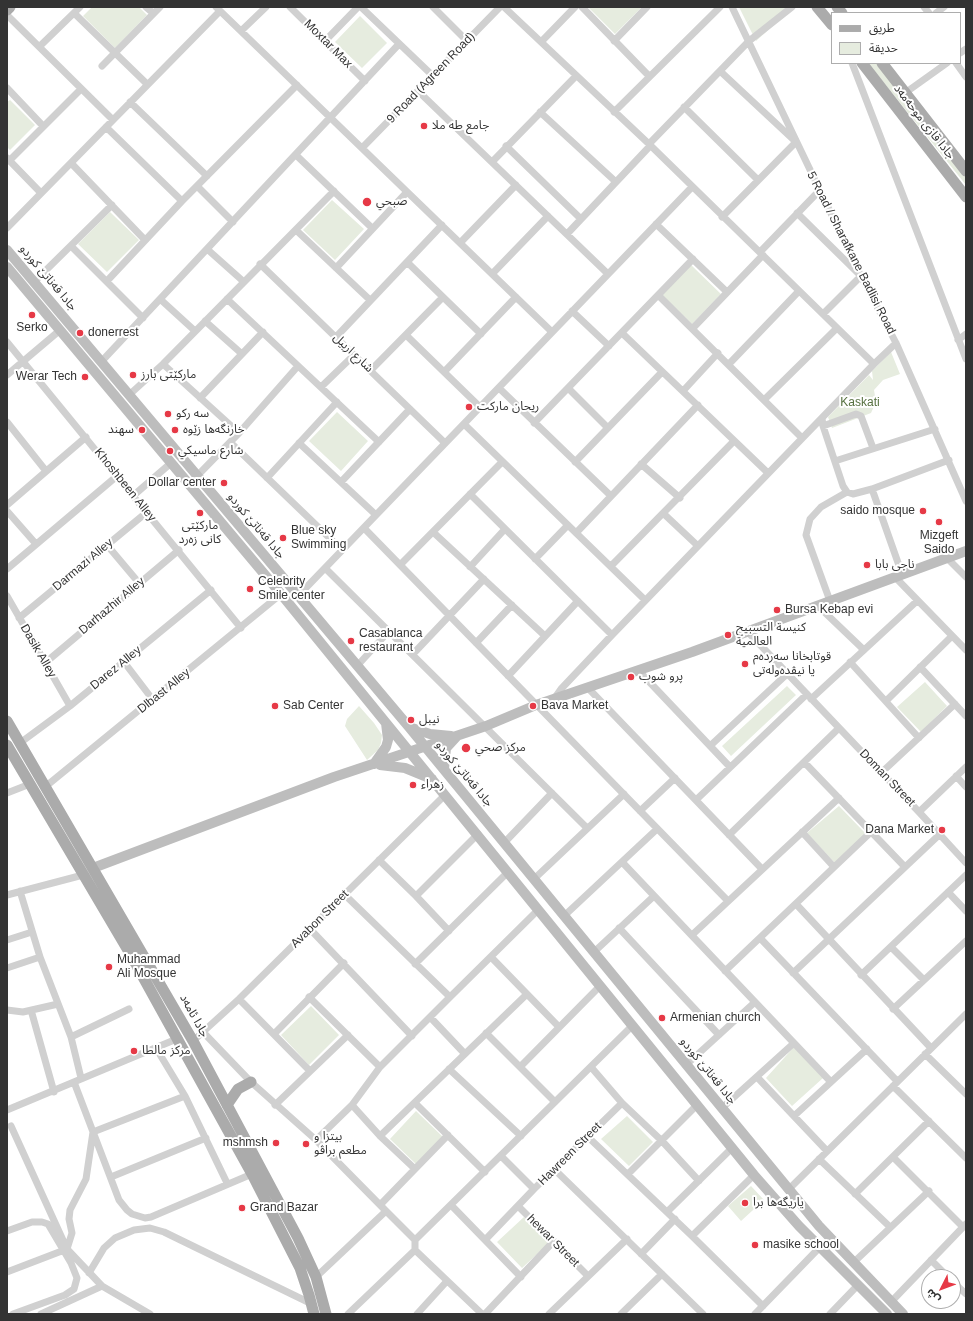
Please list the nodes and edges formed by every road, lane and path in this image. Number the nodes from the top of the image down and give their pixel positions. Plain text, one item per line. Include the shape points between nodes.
1 (10, 7) edge
2 (80, 7) edge
3 (146, 7) edge
4 (160, 7) edge
5 (266, 7) edge
6 (290, 7) edge
7 (359, 7) edge
8 (433, 7) edge
9 (500, 7) edge
10 (504, 7) edge
11 (575, 7) edge
12 (582, 7) edge
13 (647, 7) edge
14 (720, 7) edge
15 (732, 7) edge
16 (792, 7) edge
17 (817, 7) edge
18 (218, 9) edge
19 (7, 10) edge
20 (74, 13) junction
21 (154, 14) junction
22 (7, 15) edge
23 (831, 24) edge
24 (241, 31) junction
25 (467, 41) junction
26 (614, 41) junction
27 (749, 41) junction
28 (325, 42) junction
29 (541, 42) junction
30 (399, 44) junction
31 (40, 46) junction
32 (115, 53) junction
33 (852, 64) edge
34 (863, 64) edge
35 (883, 64) edge
36 (944, 64) edge
37 (957, 64) edge
38 (102, 66) dead end
39 (720, 71) junction
40 (433, 76) junction
41 (576, 76) junction
42 (649, 76) junction
43 (966, 77) edge
44 (366, 81) junction
45 (147, 84) junction
46 (297, 85) junction
47 (7, 88) edge
48 (81, 89) junction
49 (418, 91) junction
50 (905, 93) junction
51 (130, 102) junction
52 (684, 107) junction
53 (540, 112) junction
54 (614, 112) junction
55 (331, 118) junction
56 (112, 120) junction
57 (927, 121) junction
58 (43, 126) junction
59 (106, 127) junction
60 (915, 132) junction
61 (796, 142) junction
62 (649, 145) junction
63 (506, 146) junction
64 (362, 148) junction
65 (296, 155) junction
66 (8, 159) edge
67 (492, 162) junction
68 (71, 163) junction
69 (966, 171) edge
70 (207, 176) junction
71 (758, 180) junction
72 (616, 182) junction
73 (516, 185) junction
74 (197, 186) junction
75 (692, 187) junction
76 (334, 190) junction
77 (820, 191) junction
78 (407, 192) junction
79 (42, 193) junction
80 (966, 197) edge
81 (182, 201) junction
82 (112, 205) junction
83 (797, 213) junction
84 (548, 216) junction
85 (722, 216) junction
86 (581, 219) junction
87 (233, 222) junction
88 (656, 224) junction
89 (442, 225) junction
90 (7, 228) edge
91 (372, 228) junction
92 (296, 230) junction
93 (567, 234) junction
94 (145, 240) junction
95 (460, 243) junction
96 (71, 246) junction
97 (207, 249) junction
98 (7, 250) edge
99 (761, 254) junction
100 (693, 259) junction
101 (407, 262) junction
102 (260, 264) junction
103 (7, 267) edge
104 (336, 268) junction
105 (492, 274) junction
106 (608, 274) junction
107 (861, 276) junction
108 (107, 281) junction
109 (34, 282) junction
110 (244, 282) junction
111 (799, 291) junction
112 (728, 292) junction
113 (658, 295) junction
114 (443, 297) junction
115 (516, 297) junction
116 (227, 298) junction
117 (160, 299) junction
118 (370, 300) junction
119 (572, 311) junction
120 (823, 314) junction
121 (142, 318) junction
122 (205, 321) junction
123 (692, 328) junction
124 (837, 328) junction
125 (59, 330) junction
126 (195, 332) junction
127 (263, 332) junction
128 (552, 332) junction
129 (622, 333) junction
130 (481, 334) junction
131 (966, 334) edge
132 (406, 335) junction
133 (336, 337) junction
134 (958, 340) junction
135 (7, 342) edge
136 (896, 343) junction
137 (609, 346) junction
138 (718, 353) junction
139 (242, 354) junction
140 (354, 355) junction
141 (966, 359) edge
142 (23, 361) junction
143 (101, 362) junction
144 (163, 364) junction
145 (729, 364) junction
146 (874, 364) junction
147 (298, 366) junction
148 (371, 370) junction
149 (444, 372) junction
150 (662, 372) junction
151 (7, 375) edge
152 (321, 387) junction
153 (499, 388) junction
154 (568, 388) junction
155 (683, 391) junction
156 (129, 396) junction
157 (200, 398) junction
158 (765, 399) junction
159 (337, 402) junction
160 (698, 405) junction
161 (480, 407) junction
162 (410, 409) junction
163 (822, 418) junction
164 (7, 422) edge
165 (534, 423) junction
166 (464, 424) junction
167 (823, 426) junction
168 (608, 428) junction
169 (935, 429) junction
170 (239, 433) junction
171 (86, 437) junction
172 (802, 438) junction
173 (734, 441) junction
174 (379, 442) junction
175 (231, 443) junction
176 (299, 443) junction
177 (445, 443) junction
178 (873, 448) junction
179 (949, 460) junction
180 (835, 461) junction
181 (502, 462) junction
182 (575, 462) junction
183 (171, 463) junction
184 (641, 464) junction
185 (46, 471) junction
186 (768, 473) junction
187 (117, 476) junction
188 (197, 476) junction
189 (267, 478) junction
190 (341, 482) junction
191 (872, 489) junction
192 (847, 492) junction
193 (470, 494) junction
194 (134, 495) junction
195 (611, 496) junction
196 (680, 498) junction
197 (966, 501) edge
198 (7, 505) edge
199 (7, 511) edge
200 (147, 512) junction
201 (664, 514) junction
202 (376, 515) junction
203 (568, 525) junction
204 (364, 528) junction
205 (505, 529) junction
206 (432, 532) junction
207 (576, 533) junction
208 (36, 544) junction
209 (107, 545) junction
210 (698, 546) junction
211 (179, 550) junction
212 (342, 550) junction
213 (966, 551) edge
214 (948, 558) junction
215 (535, 559) junction
216 (400, 564) junction
217 (611, 566) junction
218 (470, 567) junction
219 (325, 568) junction
220 (7, 569) edge
221 (899, 575) junction
222 (966, 578) edge
223 (484, 579) junction
224 (139, 583) junction
225 (211, 590) junction
226 (281, 594) junction
227 (7, 596) edge
228 (298, 596) junction
229 (645, 600) junction
230 (830, 600) junction
231 (578, 601) junction
232 (917, 601) junction
233 (512, 605) junction
234 (818, 605) junction
235 (449, 615) junction
236 (19, 618) junction
237 (241, 628) junction
238 (389, 631) junction
239 (747, 631) junction
240 (612, 635) junction
241 (545, 636) junction
242 (952, 636) junction
243 (476, 643) junction
244 (864, 650) junction
245 (966, 650) edge
246 (412, 654) junction
247 (124, 662) junction
248 (850, 662) junction
249 (45, 663) junction
250 (357, 666) junction
251 (920, 667) junction
252 (639, 670) junction
253 (787, 674) junction
254 (508, 676) junction
255 (588, 688) junction
256 (809, 697) junction
257 (554, 699) junction
258 (153, 700) junction
259 (886, 701) junction
260 (955, 704) junction
261 (536, 705) junction
262 (70, 706) junction
263 (966, 716) edge
264 (7, 720) edge
265 (386, 722) junction
266 (486, 726) junction
267 (409, 727) junction
268 (839, 728) junction
269 (457, 736) junction
270 (919, 738) junction
271 (20, 743) junction
272 (7, 745) edge
273 (424, 746) junction
274 (710, 746) junction
275 (410, 752) junction
276 (804, 762) junction
277 (374, 764) junction
278 (730, 767) junction
279 (966, 767) edge
280 (444, 769) junction
281 (881, 773) junction
282 (956, 776) junction
283 (675, 778) junction
284 (433, 779) junction
285 (30, 784) junction
286 (45, 787) junction
287 (966, 787) edge
288 (7, 793) edge
289 (552, 793) junction
290 (624, 794) junction
291 (445, 795) junction
292 (839, 798) junction
293 (696, 800) junction
294 (640, 811) junction
295 (920, 812) junction
296 (587, 828) junction
297 (657, 829) junction
298 (802, 832) junction
299 (871, 832) junction
300 (478, 834) junction
301 (729, 835) junction
302 (939, 835) junction
303 (504, 843) junction
304 (380, 860) junction
305 (622, 862) junction
306 (966, 863) edge
307 (834, 867) junction
308 (905, 867) junction
309 (93, 868) junction
310 (762, 870) junction
311 (508, 872) junction
312 (83, 875) junction
313 (966, 875) edge
314 (534, 879) junction
315 (20, 891) junction
316 (948, 892) junction
317 (345, 894) junction
318 (7, 895) edge
319 (416, 896) junction
320 (654, 896) junction
321 (728, 901) junction
322 (796, 904) junction
323 (538, 910) junction
324 (966, 911) edge
325 (564, 916) junction
326 (620, 928) junction
327 (310, 929) junction
328 (449, 931) junction
329 (32, 932) junction
330 (692, 935) junction
331 (760, 938) junction
332 (7, 940) edge
333 (828, 940) junction
334 (966, 941) edge
335 (891, 947) junction
336 (594, 952) junction
337 (40, 957) junction
338 (491, 957) junction
339 (344, 963) junction
340 (415, 964) junction
341 (7, 968) edge
342 (725, 971) junction
343 (793, 973) junction
344 (862, 975) junction
345 (924, 980) junction
346 (600, 986) junction
347 (526, 994) junction
348 (309, 997) junction
349 (450, 997) junction
350 (239, 999) junction
351 (755, 1002) junction
352 (58, 1004) junction
353 (893, 1008) junction
354 (129, 1009) dead end
355 (7, 1010) edge
356 (31, 1010) junction
357 (966, 1014) edge
358 (430, 1017) junction
359 (632, 1026) junction
360 (559, 1027) junction
361 (202, 1031) junction
362 (486, 1033) junction
363 (274, 1034) junction
364 (348, 1035) junction
365 (719, 1035) junction
366 (412, 1036) junction
367 (71, 1037) junction
368 (179, 1038) junction
369 (193, 1041) junction
370 (794, 1043) junction
371 (156, 1048) junction
372 (931, 1048) junction
373 (867, 1049) junction
374 (465, 1054) junction
375 (925, 1054) junction
376 (686, 1065) junction
377 (380, 1067) junction
378 (520, 1067) junction
379 (591, 1067) junction
380 (449, 1069) junction
381 (310, 1071) junction
382 (757, 1076) junction
383 (81, 1078) junction
384 (74, 1082) junction
385 (251, 1082) junction
386 (831, 1082) junction
387 (895, 1083) junction
388 (54, 1092) junction
389 (966, 1094) edge
390 (185, 1096) junction
391 (555, 1102) junction
392 (415, 1103) junction
393 (622, 1103) junction
394 (275, 1105) junction
395 (352, 1105) junction
396 (697, 1105) junction
397 (227, 1106) junction
398 (722, 1108) junction
399 (7, 1110) edge
400 (794, 1116) junction
401 (929, 1121) junction
402 (11, 1126) dead end
403 (93, 1132) junction
404 (448, 1135) junction
405 (380, 1136) junction
406 (521, 1136) junction
407 (587, 1136) junction
408 (206, 1138) junction
409 (316, 1140) junction
410 (662, 1141) junction
411 (732, 1148) junction
412 (827, 1151) junction
413 (964, 1153) edge
414 (501, 1156) junction
415 (893, 1157) junction
416 (819, 1159) junction
417 (415, 1169) junction
418 (554, 1169) junction
419 (486, 1172) junction
420 (252, 1174) junction
421 (628, 1174) junction
422 (754, 1175) junction
423 (111, 1177) junction
424 (699, 1180) junction
425 (227, 1183) junction
426 (534, 1189) junction
427 (788, 1190) junction
428 (928, 1191) junction
429 (855, 1194) junction
430 (380, 1205) junction
431 (451, 1206) junction
432 (518, 1206) junction
433 (386, 1210) junction
434 (667, 1212) junction
435 (675, 1219) junction
436 (965, 1226) edge
437 (890, 1228) junction
438 (7, 1231) edge
439 (692, 1236) junction
440 (415, 1240) junction
441 (485, 1240) junction
442 (627, 1240) junction
443 (554, 1241) junction
444 (820, 1247) junction
445 (65, 1250) junction
446 (415, 1250) junction
447 (641, 1254) junction
448 (931, 1260) junction
449 (853, 1262) junction
450 (940, 1269) edge
451 (7, 1272) edge
452 (88, 1273) junction
453 (662, 1274) junction
454 (588, 1276) junction
455 (316, 1277) junction
456 (521, 1277) junction
457 (447, 1281) junction
458 (858, 1285) junction
459 (102, 1286) junction
460 (891, 1302) junction
461 (763, 1306) junction
462 (313, 1309) edge
463 (554, 1312) edge
464 (626, 1312) edge
465 (13, 1314) edge
466 (41, 1314) edge
467 (150, 1314) edge
468 (326, 1314) edge
469 (348, 1314) edge
470 (417, 1314) edge
471 (482, 1314) edge
472 (485, 1314) edge
473 (703, 1314) edge
474 (755, 1314) edge
475 (830, 1314) edge
476 (887, 1314) edge
477 (903, 1314) edge

1 - 19 main road
2 - 20 street
3 - 21 street
4 - 21 street
5 - 24 street
6 - 28 street, Moxtar Max
7 - 28 street
7 - 30 street
8 - 25 street
9 - 25 street, 9 Road (Agreen Road)
10 - 29 street
11 - 29 street
12 - 26 street
13 - 26 street
14 - 42 street
15 - 27 street, 5 Road / Sharafkane Badlisi Road
16 - 27 street
17 - 23 main road
18 - 24 street
18 - 45 street
20 - 31 street
20 - 32 street
21 - 32 street
22 - 31 street
24 - 46 street
25 - 40 street, 9 Road (Agreen Road)
26 - 42 street
27 - 39 street
27 - 61 street, 5 Road / Sharafkane Badlisi Road
28 - 44 street, Moxtar Max
29 - 41 street
30 - 40 street
30 - 44 street
31 - 48 street
32 - 38 street
32 - 45 street
33 - 134 street
34 - 60 main road, جادا قازی موحەمەد
35 - 50 main road, جادا قازی موحەمەد
36 - 50 street
37 - 43 street
39 - 52 street
39 - 61 street
40 - 49 street, 9 Road (Agreen Road)
41 - 53 street
41 - 54 street
42 - 54 street
44 - 55 street
45 - 51 street
46 - 55 street
46 - 70 street
47 - 58 street
48 - 56 street
48 - 58 street
49 - 64 street, 9 Road (Agreen Road)
49 - 67 street
50 - 57 main road, جادا قازی موحەمەد
51 - 56 street
51 - 70 street
52 - 62 street
52 - 71 street
53 - 63 street
53 - 72 street
54 - 62 street
55 - 64 street
55 - 65 street
56 - 59 street
57 - 60 main road via 917,122
57 - 69 main road, جادا قازی موحەمەد
58 - 66 street
59 - 68 street
59 - 81 street
60 - 80 main road, جادا قازی موحەمەد
61 - 71 street
61 - 77 street, 5 Road / Sharafkane Badlisi Road
62 - 72 street
62 - 75 street
63 - 67 street
63 - 86 street
64 - 78 street
65 - 76 street
65 - 87 street
66 - 79 street
67 - 73 street
68 - 79 street
68 - 82 street
70 - 74 street
71 - 85 street
72 - 86 street
73 - 84 street
73 - 95 street
74 - 81 street
74 - 87 street
75 - 85 street
75 - 88 street
76 - 91 street
76 - 92 street
77 - 83 street
77 - 107 street, 5 Road / Sharafkane Badlisi Road
78 - 89 street
78 - 91 street
79 - 90 street
81 - 94 street
82 - 94 street
82 - 96 street
83 - 99 street
83 - 107 street
84 - 93 street
84 - 105 street
85 - 99 street
86 - 93 street
87 - 97 street
88 - 100 street
88 - 106 street
89 - 95 street
89 - 101 street
91 - 104 street
92 - 102 street
92 - 104 street
93 - 106 street
94 - 108 street
95 - 105 street
96 - 108 street
96 - 109 street
97 - 110 street
97 - 117 street
98 - 109 street, جادا قەناتێ کوردو
99 - 111 street
99 - 112 street
100 - 112 street
100 - 113 street
101 - 114 street
101 - 118 street
102 - 110 street
102 - 133 street, شارع اربيل
103 - 125 street, جادا قەناتێ کوردو
104 - 118 street
105 - 115 street
106 - 119 street
107 - 120 street
107 - 136 street, 5 Road / Sharafkane Badlisi Road
108 - 121 street
109 - 143 street, جادا قەناتێ کوردو
110 - 116 street
111 - 120 street
111 - 145 street
112 - 123 street
113 - 123 street
113 - 129 street
114 - 130 street
114 - 132 street
115 - 128 street
115 - 130 street
116 - 122 street
116 - 127 street
117 - 121 street
117 - 126 street
118 - 133 street
119 - 128 street
119 - 137 street
120 - 124 street
121 - 143 street
122 - 126 street
122 - 139 street
123 - 138 street
124 - 146 street
124 - 158 street
125 - 142 street
125 - 183 street, جادا قەناتێ کوردو
126 - 144 street
127 - 139 street
127 - 147 street
128 - 153 street
129 - 137 street
129 - 150 street
130 - 149 street
131 - 134 street
132 - 148 street
132 - 149 street
133 - 140 street, شارع اربيل
134 - 141 street
135 - 142 street, Khoshbeen Alley
136 - 146 street
136 - 169 street, 5 Road / Sharafkane Badlisi Road
137 - 154 street
138 - 145 street
138 - 155 street
139 - 157 street
140 - 148 street, شارع اربيل
140 - 152 street
142 - 151 street
142 - 171 street, Khoshbeen Alley
143 - 156 street, جادا قەناتێ کوردو
144 - 156 street
144 - 157 street
145 - 158 street
146 - 163 street
147 - 152 street
147 - 170 street
148 - 162 street, شارع اربيل
149 - 161 street
150 - 155 street
150 - 168 street
152 - 159 street
153 - 161 street
153 - 165 street
154 - 165 street
154 - 168 street
155 - 160 street
156 - 188 street, جادا قەناتێ کوردو
157 - 170 street
158 - 172 street
159 - 174 street
159 - 176 street
160 - 173 street
160 - 184 street
161 - 166 street
162 - 174 street
162 - 177 street, شارع اربيل
163 - 167 street
163 - 172 street
164 - 185 street
165 - 182 street
166 - 177 street
166 - 181 street
167 - 178 street via 856,414 861,416
167 - 180 street
168 - 182 street
169 - 178 street
169 - 179 street, 5 Road / Sharafkane Badlisi Road
170 - 175 street
171 - 185 street
171 - 187 street, Khoshbeen Alley
172 - 186 street
173 - 186 street
173 - 196 street
174 - 190 street
175 - 188 street
175 - 189 street
176 - 189 street
176 - 190 street
177 - 202 street
178 - 180 street
179 - 191 street
179 - 197 street, 5 Road / Sharafkane Badlisi Road
180 - 192 street
181 - 193 street
181 - 203 street
182 - 195 street
183 - 194 street
183 - 226 street, جادا قەناتێ کوردو
184 - 195 street
184 - 196 street
185 - 198 street
186 - 210 street
187 - 194 street, Khoshbeen Alley
187 - 208 street
188 - 228 street, جادا قەناتێ کوردو
189 - 212 street
190 - 202 street
191 - 192 street via 853,494
191 - 221 street
192 - 230 street via 821,507 810,519 806,535
193 - 205 street
193 - 206 street
194 - 200 street, Khoshbeen Alley
195 - 207 street
196 - 201 street
199 - 208 street
200 - 209 street, Darmazi Alley
200 - 211 street, Khoshbeen Alley
201 - 210 street
201 - 217 street
202 - 204 street
203 - 207 street
203 - 215 street
204 - 212 street
204 - 216 street
205 - 215 street
205 - 218 street
206 - 216 street
206 - 218 street
207 - 217 street
208 - 220 street
209 - 224 street
209 - 236 street, Darmazi Alley
210 - 229 street
211 - 224 street, Darhazhir Alley
211 - 225 street, Khoshbeen Alley
212 - 219 street
213 - 214 street
214 - 221 street
214 - 222 street
215 - 231 street
216 - 235 street
217 - 229 street
218 - 223 street
219 - 228 street
219 - 238 street
221 - 230 street
221 - 232 street
223 - 233 street
223 - 235 street
224 - 249 street, Darhazhir Alley
225 - 237 street, Khoshbeen Alley
225 - 247 street, Darez Alley
226 - 237 street, Dlbast Alley
226 - 265 street, جادا قەناتێ کوردو
227 - 236 street, Dasik Alley
228 - 250 street, جادا قەناتێ کوردو
229 - 240 street
230 - 234 street
231 - 240 street
231 - 241 street
232 - 242 street
232 - 244 street
233 - 241 street
233 - 243 street
234 - 239 street
234 - 244 street
235 - 243 street
235 - 246 street
236 - 249 street, Dasik Alley
237 - 258 street, Dlbast Alley
238 - 246 street
238 - 250 street
239 - 252 street
239 - 253 street, Doman Street
240 - 257 street
241 - 254 street
242 - 245 street
242 - 251 street
243 - 254 street
244 - 248 street
246 - 266 street
247 - 258 street
247 - 262 street, Darez Alley
248 - 256 street
248 - 259 street
249 - 262 street, Dasik Alley
250 - 267 street, جادا قەناتێ کوردو
251 - 259 street
251 - 260 street
252 - 255 street
252 - 274 street
253 - 256 street, Doman Street
253 - 274 street
254 - 261 street
255 - 257 street
255 - 283 street
256 - 268 street, Doman Street
256 - 278 street
257 - 261 street
258 - 286 street, Dlbast Alley
259 - 270 street
260 - 263 street
260 - 270 street
261 - 266 street
261 - 290 street
262 - 271 street, Darez Alley
264 - 271 main road, جادا ئامەد
265 - 275 street, جادا قەناتێ کوردو
265 - 277 street via 388,740
266 - 269 street
266 - 289 street
267 - 269 street via 430,734
267 - 273 street, جادا قەناتێ کوردو
268 - 276 street
268 - 281 street, Doman Street
269 - 273 street
269 - 280 street via 446,748
270 - 281 street
271 - 286 main road, جادا ئامەد
272 - 285 main road, جادا ئامەد
273 - 275 street
273 - 280 street, جادا قەناتێ کوردو
274 - 278 street
275 - 277 street
275 - 284 street, جادا قەناتێ کوردو
276 - 292 street
276 - 301 street
277 - 284 street via 393,765
277 - 309 street
278 - 293 street
279 - 282 street
280 - 303 street, جادا قەناتێ کوردو
281 - 295 street, Doman Street
282 - 287 street
282 - 295 street
283 - 293 street
283 - 294 street
284 - 291 street, جادا قەناتێ کوردو
285 - 288 street
285 - 312 main road, جادا ئامەد
286 - 309 main road, جادا ئامەد
289 - 296 street
289 - 303 street
290 - 294 street
290 - 296 street
291 - 300 street, جادا قەناتێ کوردو
291 - 304 street, Avabon Street
292 - 298 street
292 - 299 street
293 - 301 street
294 - 297 street
295 - 302 street, Doman Street
296 - 314 street
297 - 305 street
297 - 321 street
298 - 307 street
298 - 310 street
299 - 307 street
299 - 308 street
300 - 311 street, جادا قەناتێ کوردو
300 - 319 street
301 - 310 street
302 - 306 street, Doman Street
302 - 308 street
303 - 314 street, جادا قەناتێ کوردو
304 - 317 street, Avabon Street
304 - 319 street
305 - 320 street
305 - 325 street
307 - 322 street
308 - 333 street
309 - 369 main road, جادا ئامەد
310 - 321 street
311 - 323 street, جادا قەناتێ کوردو
311 - 328 street
312 - 315 street
312 - 368 main road, جادا ئامەد
313 - 316 street
314 - 325 street, جادا قەناتێ کوردو
315 - 318 street
315 - 329 street
316 - 324 street
316 - 335 street
317 - 327 street, Avabon Street
317 - 340 street
319 - 328 street
320 - 326 street
320 - 330 street
321 - 330 street
322 - 331 street
322 - 333 street
323 - 338 street
323 - 346 street, جادا قەناتێ کوردو
325 - 336 street, جادا قەناتێ کوردو
326 - 336 street
326 - 365 street
327 - 339 street
327 - 350 street, Avabon Street
328 - 340 street
329 - 332 street
329 - 337 street
330 - 342 street
331 - 342 street
331 - 343 street
333 - 343 street
333 - 344 street
334 - 345 street
335 - 344 street
335 - 345 street
336 - 376 street, جادا قەناتێ کوردو
337 - 341 street
337 - 352 street
338 - 347 street
338 - 349 street
339 - 348 street
339 - 366 street
340 - 349 street
342 - 351 street
343 - 373 street
344 - 353 street
345 - 353 street
346 - 359 street, جادا قەناتێ کوردو
346 - 360 street
347 - 360 street
347 - 362 street
348 - 363 street
348 - 364 street
349 - 358 street
350 - 361 street, Avabon Street
350 - 363 street
351 - 365 street
351 - 370 street
352 - 356 street
352 - 367 street
353 - 372 street
354 - 367 street
355 - 356 street
356 - 388 street
357 - 372 street
358 - 366 street
358 - 374 street
359 - 379 street
359 - 396 street, جادا قەناتێ کوردو
360 - 378 street
361 - 369 street, Avabon Street
361 - 385 street
362 - 374 street
362 - 378 street
363 - 381 street
364 - 377 street
364 - 381 street
365 - 376 street
366 - 377 street
367 - 383 street
368 - 371 street
368 - 420 main road, جادا ئامەد
369 - 397 main road, جادا ئامەد
370 - 382 street
370 - 386 street
371 - 383 street
371 - 390 street
372 - 375 street
373 - 386 street
373 - 387 street
374 - 380 street
375 - 387 street
375 - 389 street
376 - 398 street, جادا قەناتێ کوردو
377 - 395 street
378 - 391 street
379 - 391 street
379 - 393 street
380 - 392 street
380 - 406 street
381 - 394 street
382 - 398 street
382 - 400 street
383 - 384 street
384 - 388 street
384 - 403 street
385 - 394 street
385 - 397 main road via 233,1094
386 - 400 street
387 - 401 street
387 - 412 street
388 - 399 street
390 - 403 street
390 - 408 street
391 - 406 street
392 - 404 street
392 - 405 street
393 - 407 street, Hawreen Street
393 - 410 street
394 - 409 street
395 - 405 street
395 - 409 street
396 - 410 street
396 - 411 street, جادا قەناتێ کوردو
397 - 455 main road, جادا ئامەد via 298,1238
398 - 427 street, جادا قەناتێ کوردو
400 - 412 street
401 - 413 street
401 - 415 street
402 - 445 street
403 - 423 street
403 - 445 street via 86,1179 70,1210 72,1233
404 - 417 street
404 - 419 street
405 - 417 street
406 - 414 street
407 - 418 street, Hawreen Street
407 - 421 street
408 - 423 street
408 - 425 street
409 - 430 street
410 - 421 street
410 - 424 street
411 - 422 street, جادا قەناتێ کوردو
411 - 424 street
412 - 416 street
414 - 419 street
414 - 426 street, Hawreen Street
415 - 428 street
415 - 429 street
416 - 427 street
416 - 429 street
417 - 430 street
418 - 426 street, Hawreen Street
418 - 442 street
419 - 431 street
420 - 425 street
420 - 462 main road, جادا ئامەد via 300,1268
421 - 434 street
422 - 439 street
422 - 444 street, جادا قەناتێ کوردو
423 - 425 street via 122,1205 132,1214 145,1218
424 - 434 street
426 - 432 street
427 - 449 street, جادا قەناتێ کوردو
428 - 436 street
428 - 437 street
429 - 437 street
430 - 433 street
431 - 440 street
431 - 441 street
432 - 441 street
432 - 443 street, hewar Street
433 - 440 street
433 - 455 street
434 - 435 street
435 - 439 street
435 - 447 street
436 - 448 street
437 - 449 street
438 - 445 street via 32,1222 42,1222 48,1224
439 - 461 street
440 - 446 street
441 - 456 street
442 - 447 street
442 - 454 street
443 - 454 street, hewar Street
443 - 456 street
444 - 458 street, جادا قەناتێ کوردو
444 - 461 street
445 - 451 street
445 - 452 street
445 - 465 street via 77,1278 74,1289 65,1295
446 - 457 street
446 - 469 street
447 - 453 street
448 - 450 street
448 - 460 street
449 - 460 street, جادا قەناتێ کوردو
452 - 459 street
452 - 462 street via 104,1248 115,1238 134,1230 150,1228 164,1232
453 - 464 street
453 - 473 street
454 - 463 street
455 - 468 main road, جادا ئامەد
456 - 472 street
457 - 470 street
457 - 471 street
458 - 475 street
458 - 476 street, جادا قەناتێ کوردو
459 - 466 street
459 - 467 street
460 - 477 street, جادا قەناتێ کوردو
461 - 474 street

